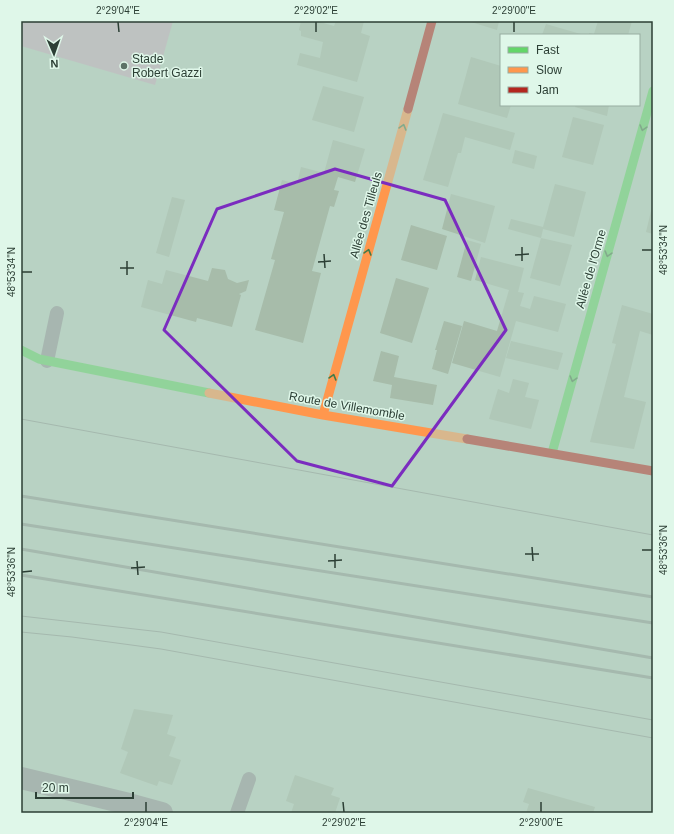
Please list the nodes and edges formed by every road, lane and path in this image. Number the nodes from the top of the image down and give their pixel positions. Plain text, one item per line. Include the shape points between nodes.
1 (432, 21) edge
2 (653, 91) edge
3 (57, 313) dead end
4 (21, 350) edge
5 (43, 360) junction
6 (21, 362) edge
7 (323, 415) junction
8 (552, 453) junction
9 (653, 471) edge
10 (21, 778) edge
11 (249, 779) dead end
12 (135, 808) edge
13 (162, 813) edge
14 (237, 813) edge

7 -> 1 street, Allée des Tilleuls
2 -> 8 street, Allée de l'Orme
3 - 5 lane
4 - 5 street, Route de Villemomble
5 - 6 street, Route de Villemomble
5 - 7 street, Route de Villemomble
7 - 8 street, Route de Villemomble
8 - 9 street, Route de Villemomble
10 - 12 street
11 - 14 lane
12 - 13 street

